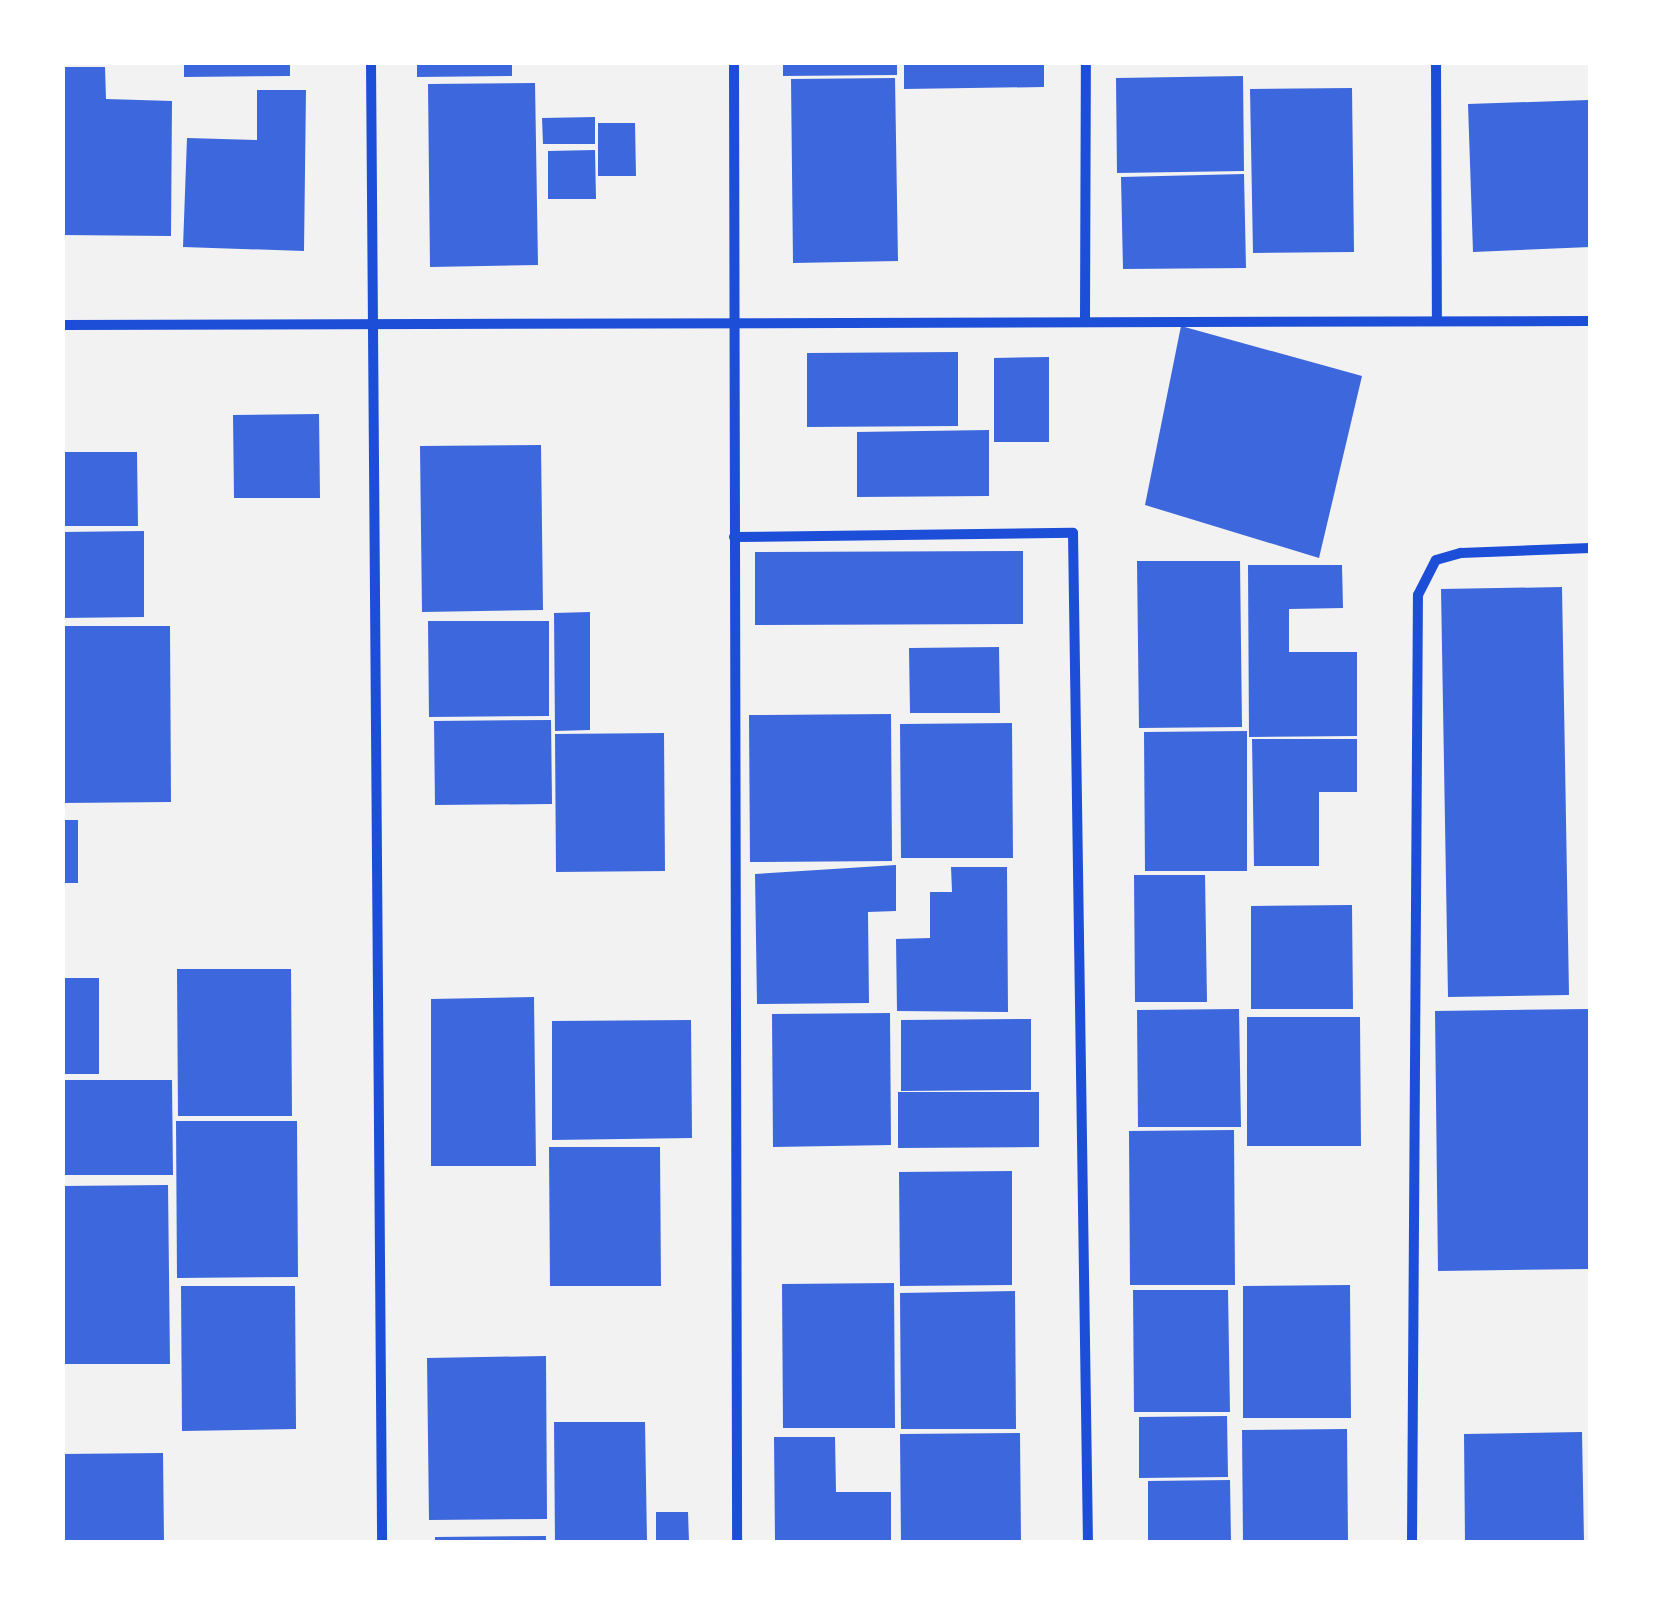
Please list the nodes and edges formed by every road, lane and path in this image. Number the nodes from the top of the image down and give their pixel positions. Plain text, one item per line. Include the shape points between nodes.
1 (371, 62) edge
2 (734, 62) edge
3 (1086, 62) edge
4 (1436, 62) edge
5 (1085, 319) junction
6 (1437, 319) junction
7 (734, 320) junction
8 (1590, 321) edge
9 (371, 322) junction
10 (62, 325) edge
11 (734, 537) junction
12 (1590, 548) edge
13 (382, 1542) edge
14 (737, 1542) edge
15 (1088, 1542) edge
16 (1412, 1542) edge

1 - 9 street
2 - 7 street
3 - 5 street
4 - 6 street
5 - 6 street
5 - 7 street
6 - 8 street
7 - 9 street
7 - 11 street
9 - 10 street
9 - 13 street
11 - 14 street
11 - 15 street via 1073,532
12 - 16 street via 1461,553 1436,560 1418,595

